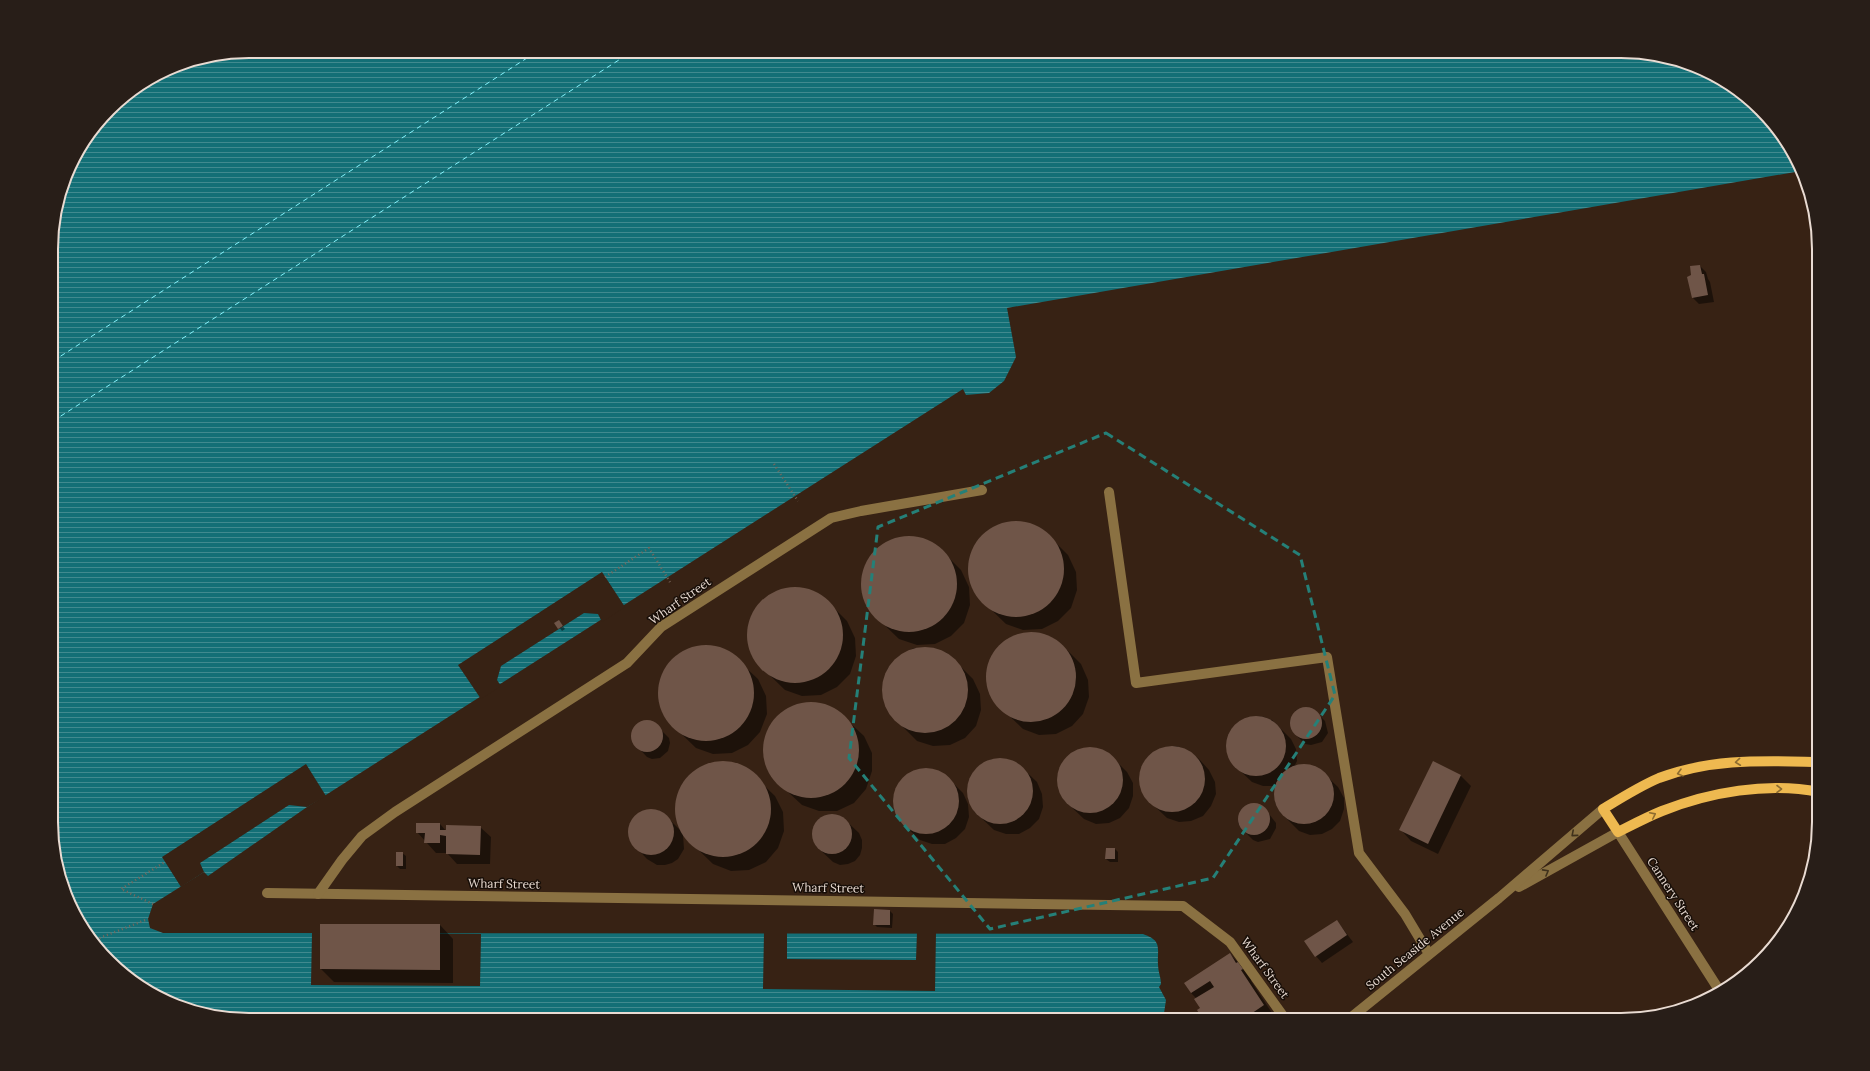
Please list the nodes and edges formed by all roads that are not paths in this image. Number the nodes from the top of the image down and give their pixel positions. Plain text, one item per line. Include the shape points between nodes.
1 (982, 490) dead end
2 (1108, 492) dead end
3 (1812, 762) edge
4 (1812, 792) edge
5 (1603, 809) junction
6 (1618, 832) junction
7 (267, 894) dead end
8 (318, 894) junction
9 (1500, 898) junction
10 (1429, 954) junction
11 (1717, 987) edge
12 (1281, 1013) edge
13 (1357, 1013) edge

1 - 8 street, Wharf Street via 861,510 831,518 661,627 627,663 395,812 362,836
2 - 10 street via 1136,683 1327,657 1359,852 1405,914
3 -> 5 main road via 1756,761 1718,764 1659,778
6 -> 4 main road via 1662,811 1707,797 1764,789
5 - 6 main road, Cannery Street
5 -> 9 street, South Seaside Avenue
9 -> 6 street, South Seaside Avenue
6 - 11 street, Cannery Street
7 - 8 street, Wharf Street
8 - 12 street, Wharf Street via 1183,906 1230,942
9 - 10 street, South Seaside Avenue
10 - 13 street, South Seaside Avenue

